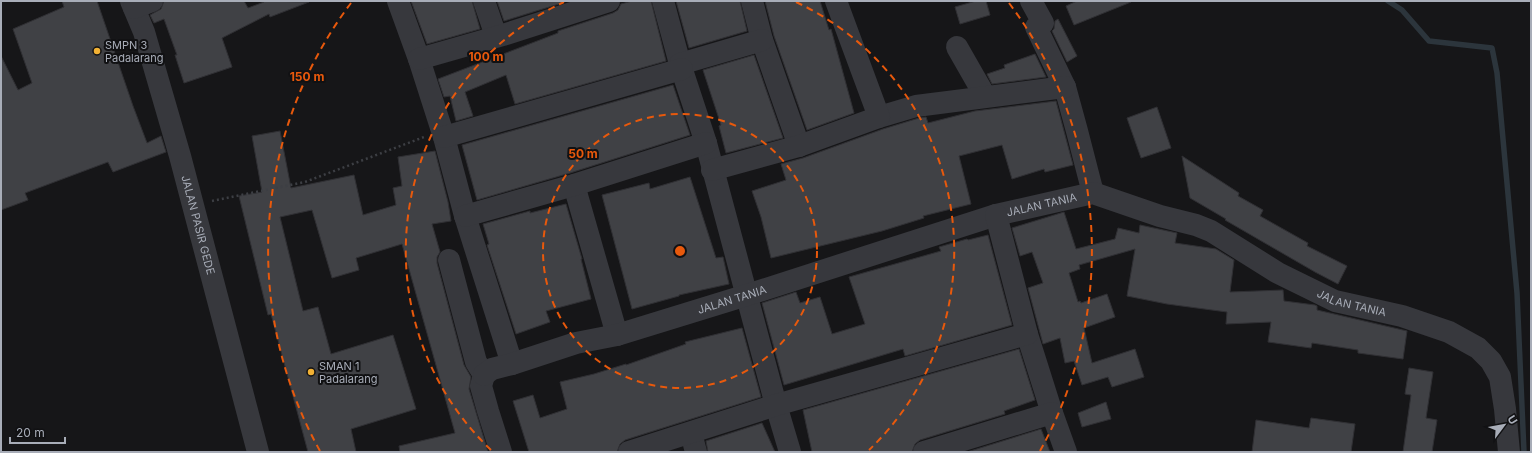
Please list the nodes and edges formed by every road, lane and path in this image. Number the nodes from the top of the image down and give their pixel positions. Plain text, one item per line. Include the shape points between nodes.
1 (398, 1) edge
2 (484, 1) edge
3 (609, 1) edge
4 (663, 1) edge
5 (752, 1) edge
6 (836, 1) edge
7 (1031, 1) edge
8 (139, 3) edge
9 (569, 7) edge
10 (496, 36) junction
11 (762, 40) junction
12 (957, 47) dead end
13 (420, 59) junction
14 (681, 66) junction
15 (1065, 87) junction
16 (984, 96) junction
17 (879, 117) junction
18 (443, 134) junction
19 (706, 143) junction
20 (798, 146) junction
21 (712, 170) junction
22 (574, 185) junction
23 (1092, 194) junction
24 (193, 205) junction
25 (996, 215) junction
26 (465, 216) junction
27 (449, 260) dead end
28 (747, 295) junction
29 (1027, 334) junction
30 (616, 335) junction
31 (512, 364) junction
32 (484, 375) junction
33 (776, 405) junction
34 (1052, 413) junction
35 (693, 442) edge
36 (258, 452) edge
37 (501, 452) edge
38 (629, 452) edge
39 (790, 452) edge
40 (924, 452) edge
41 (1066, 452) edge
42 (1509, 452) edge

1 - 13 street
2 - 10 street
3 - 9 street
4 - 14 street
5 - 11 street
6 - 17 street
7 - 15 street via 1043,23 1036,28
8 - 24 street, JALAN PASIR GEDE via 144,32
9 - 10 street via 504,35
10 - 13 street
11 - 14 street
11 - 20 street
12 - 16 street
13 - 18 street
14 - 18 street
14 - 19 street
15 - 16 street
15 - 23 street
16 - 17 street via 916,106
17 - 20 street
18 - 24 path via 305,182
18 - 26 street
19 - 21 street
19 - 22 street
20 - 21 street
21 - 28 street
22 - 26 street
22 - 30 street
23 - 25 street, JALAN TANIA
23 - 42 street, JALAN TANIA via 1196,225 1278,273 1335,301 1402,316 1449,332 1478,348 1491,361 1500,377
24 - 36 street, JALAN PASIR GEDE
25 - 28 street, JALAN TANIA
25 - 29 street
26 - 31 street
27 - 32 street via 476,362
28 - 30 street, JALAN TANIA
28 - 33 street
29 - 33 street
29 - 34 street
30 - 31 street, JALAN TANIA via 576,343
31 - 32 street, JALAN TANIA via 492,369
32 - 37 street via 482,386
33 - 35 street
33 - 39 street
34 - 40 street
34 - 41 street
35 - 38 street

